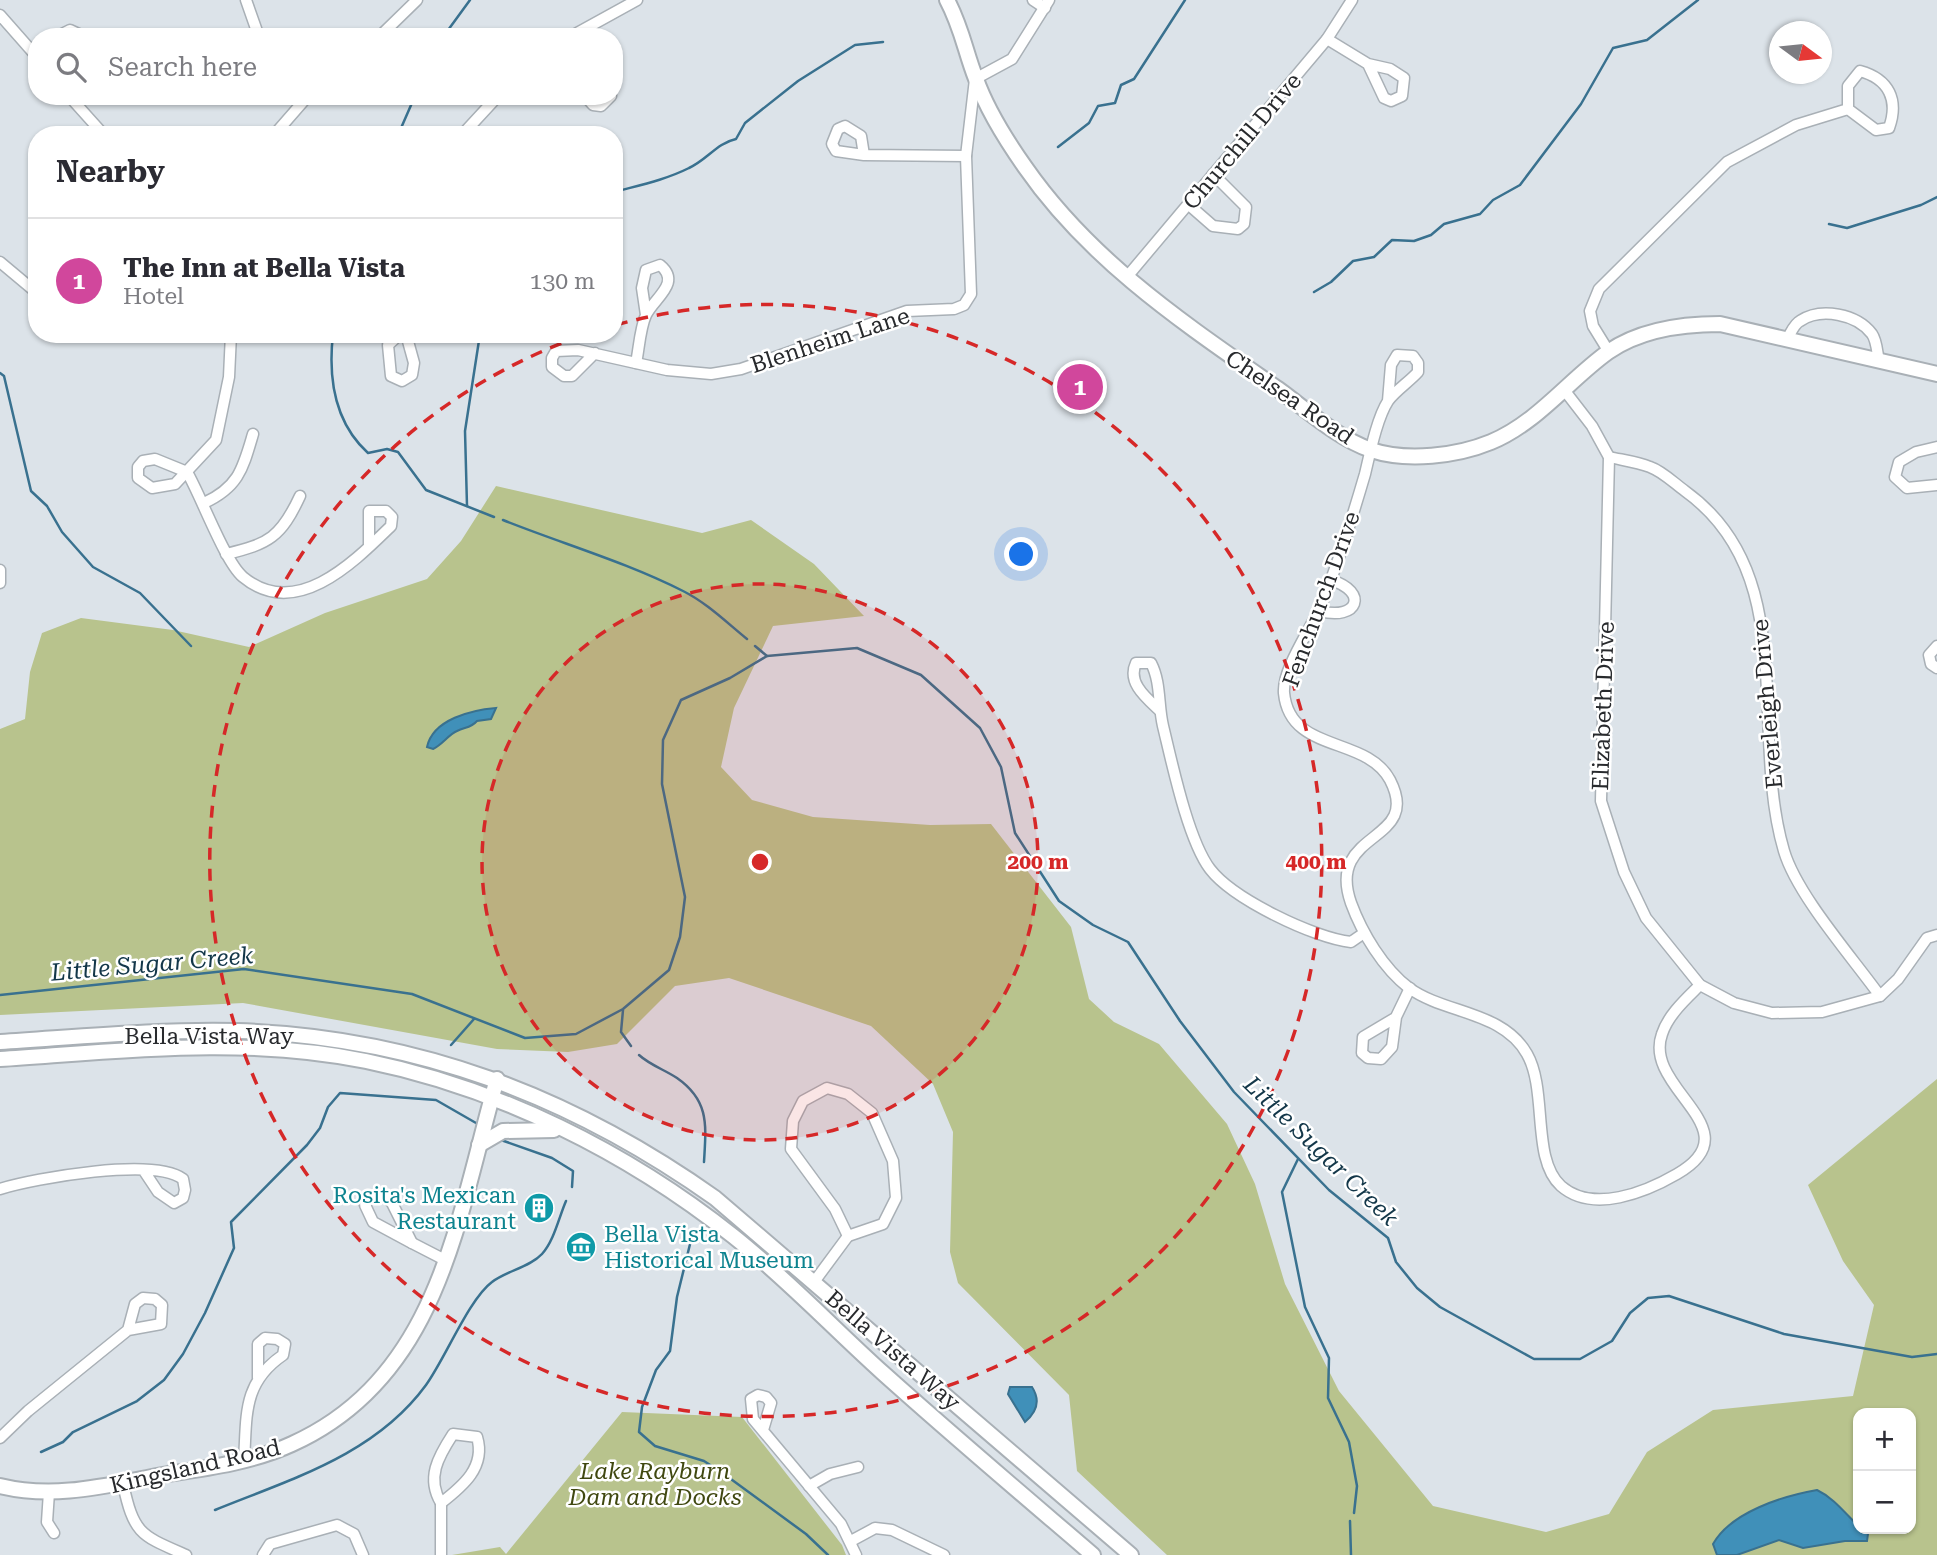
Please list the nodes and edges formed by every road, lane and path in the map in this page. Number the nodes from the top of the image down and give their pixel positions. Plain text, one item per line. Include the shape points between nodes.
1 (246, 0) edge
2 (417, 0) edge
3 (637, 0) edge
4 (947, 0) edge
5 (1032, 0) edge
6 (1352, 0) edge
7 (1047, 4) edge
8 (0, 15) edge
9 (256, 28) edge
10 (388, 28) edge
11 (586, 28) edge
12 (1327, 39) junction
13 (28, 45) edge
14 (1368, 64) dead end
15 (975, 79) junction
16 (77, 105) edge
17 (300, 105) edge
18 (490, 105) edge
19 (1848, 109) junction
20 (96, 126) edge
21 (282, 126) edge
22 (470, 126) edge
23 (864, 155) dead end
24 (966, 156) junction
25 (1213, 174) junction
26 (1189, 205) junction
27 (0, 262) edge
28 (1126, 278) junction
29 (28, 285) edge
30 (646, 315) junction
31 (1787, 339) junction
32 (230, 343) edge
33 (390, 343) edge
34 (408, 343) edge
35 (1609, 352) junction
36 (595, 353) dead end
37 (1879, 361) junction
38 (636, 363) junction
39 (1937, 374) edge
40 (1565, 391) junction
41 (1388, 401) junction
42 (253, 434) dead end
43 (1937, 447) edge
44 (1371, 450) junction
45 (1609, 457) junction
46 (187, 472) junction
47 (1937, 485) edge
48 (300, 496) dead end
49 (204, 503) junction
50 (369, 546) dead end
51 (226, 554) junction
52 (0, 570) edge
53 (1331, 580) junction
54 (0, 583) edge
55 (1320, 611) junction
56 (1937, 646) edge
57 (1937, 668) edge
58 (1158, 709) dead end
59 (1364, 933) junction
60 (1937, 935) edge
61 (1700, 985) junction
62 (1410, 988) junction
63 (1880, 996) junction
64 (1396, 1017) junction
65 (0, 1042) edge
66 (0, 1059) edge
67 (497, 1079) junction
68 (491, 1098) junction
69 (564, 1130) junction
70 (479, 1145) junction
71 (144, 1171) dead end
72 (0, 1189) edge
73 (848, 1236) junction
74 (412, 1243) junction
75 (447, 1261) junction
76 (814, 1282) junction
77 (128, 1330) dead end
78 (258, 1378) dead end
79 (764, 1430) dead end
80 (0, 1438) edge
81 (244, 1460) junction
82 (858, 1467) dead end
83 (123, 1484) junction
84 (0, 1486) edge
85 (809, 1486) junction
86 (50, 1492) junction
87 (441, 1503) junction
88 (54, 1534) dead end
89 (851, 1541) junction
90 (186, 1555) edge
91 (263, 1555) edge
92 (363, 1555) edge
93 (441, 1555) edge
94 (856, 1555) edge
95 (944, 1555) edge
96 (1093, 1555) edge
97 (1131, 1555) edge

1 - 9 street
2 - 10 street
3 - 11 street
4 - 15 main road, Chelsea Road via 962,27
5 - 7 street
6 - 12 street, Churchill Drive
7 - 15 street via 1012,60
8 - 13 street
12 - 14 street
12 - 25 street, Churchill Drive
15 - 24 street, Blenheim Lane
15 - 28 main road, Chelsea Road via 992,115 1056,207
16 - 20 street
17 - 21 street
18 - 22 street
19 - 19 street via 1876,130 1889,128 1895,112 1890,93 1877,76 1860,71 1848,86
19 - 35 street via 1796,125 1727,162 1599,289 1590,311 1592,326
23 - 24 street
24 - 38 street, Blenheim Lane via 971,294 964,304 871,321 741,369 711,374
25 - 26 street, Churchill Drive
25 - 26 street via 1246,207 1244,224 1238,229 1213,226
26 - 28 street, Churchill Drive
27 - 29 street
28 - 44 main road, Chelsea Road via 1308,412
30 - 30 street via 670,278 660,265 646,270 643,277
30 - 38 street
31 - 35 main road, Chelsea Road via 1720,324 1685,324 1641,336
31 - 37 main road, Chelsea Road
31 - 37 street via 1797,322 1815,313 1839,315 1863,324 1874,337
32 - 46 street via 227,388 216,440
33 - 34 street via 391,376 402,382 412,375 414,363
35 - 40 main road, Chelsea Road
36 - 38 street, Blenheim Lane
37 - 39 main road, Chelsea Road
40 - 44 main road, Chelsea Road via 1492,442 1452,453 1409,456
40 - 45 street
41 - 41 street via 1418,372 1413,356 1396,355
41 - 44 street, Fenchurch Drive
42 - 49 street via 241,473 223,494
43 - 47 street via 1899,462 1895,477 1907,488
44 - 53 street, Fenchurch Drive
45 - 61 street, Elizabeth Drive via 1601,801 1623,872 1646,918
45 - 63 street, Everleigh Drive via 1652,467 1701,502 1736,545 1749,571 1765,645 1765,711 1784,853 1809,898
46 - 46 street via 175,484 163,487 152,488 138,478 143,461 155,459
46 - 49 street
48 - 51 street via 278,534 255,547
49 - 51 street
50 - 51 street via 309,590 290,593 263,588 242,577
52 - 54 street
53 - 55 street, Fenchurch Drive
53 - 55 street via 1347,585 1353,603 1347,612 1337,615
55 - 59 street, Fenchurch Drive via 1290,669 1284,690 1288,711 1311,736 1367,759 1385,773 1396,795 1396,812 1389,825 1356,849 1348,863 1348,894
56 - 57 street via 1929,655
58 - 59 street via 1193,832 1209,869 1231,888 1310,932 1351,942
59 - 62 street, Fenchurch Drive
60 - 63 street via 1927,938
61 - 62 street, Fenchurch Drive via 1661,1035 1661,1055 1671,1080 1704,1126 1706,1143 1699,1160 1662,1182 1608,1200 1585,1198 1562,1187 1548,1170 1536,1081 1527,1054 1508,1032
61 - 63 street, Elizabeth Drive via 1734,1003 1772,1013 1831,1010
62 - 64 street
64 - 64 street via 1363,1037 1362,1053 1368,1058 1381,1059 1392,1047
65 - 67 main road, Bella Vista Way via 184,1032 309,1036 391,1049
66 - 68 main road, Bella Vista Way via 216,1046 293,1051 364,1061
67 - 68 main road, Kingsland Road
67 - 76 main road, Bella Vista Way via 580,1114 672,1167
68 - 69 main road, Bella Vista Way
68 - 70 main road, Kingsland Road
69 - 70 main road via 503,1131
69 - 96 main road, Bella Vista Way via 649,1177 735,1238
70 - 75 main road, Kingsland Road
71 - 72 street via 66,1173
73 - 73 street via 883,1224 896,1198 893,1161 872,1113 848,1094 827,1088 803,1101 793,1121 791,1149 835,1209
73 - 76 street
74 - 74 street via 373,1222 365,1205 370,1198 383,1195 392,1203
74 - 75 street
75 - 81 main road, Kingsland Road via 403,1352 361,1401 291,1445
76 - 97 main road, Bella Vista Way
77 - 80 street
78 - 81 street via 248,1403
79 - 85 street
81 - 83 main road, Kingsland Road
82 - 85 street via 830,1474
83 - 86 main road, Kingsland Road
83 - 90 street via 138,1530
84 - 86 main road, Kingsland Road
85 - 89 street
86 - 88 street via 47,1522
87 - 87 street via 433,1489 433,1477 447,1444 453,1434 477,1437 479,1461
87 - 93 street
89 - 94 street
89 - 95 street via 875,1528 892,1530
91 - 92 street via 270,1544 337,1525 354,1534

